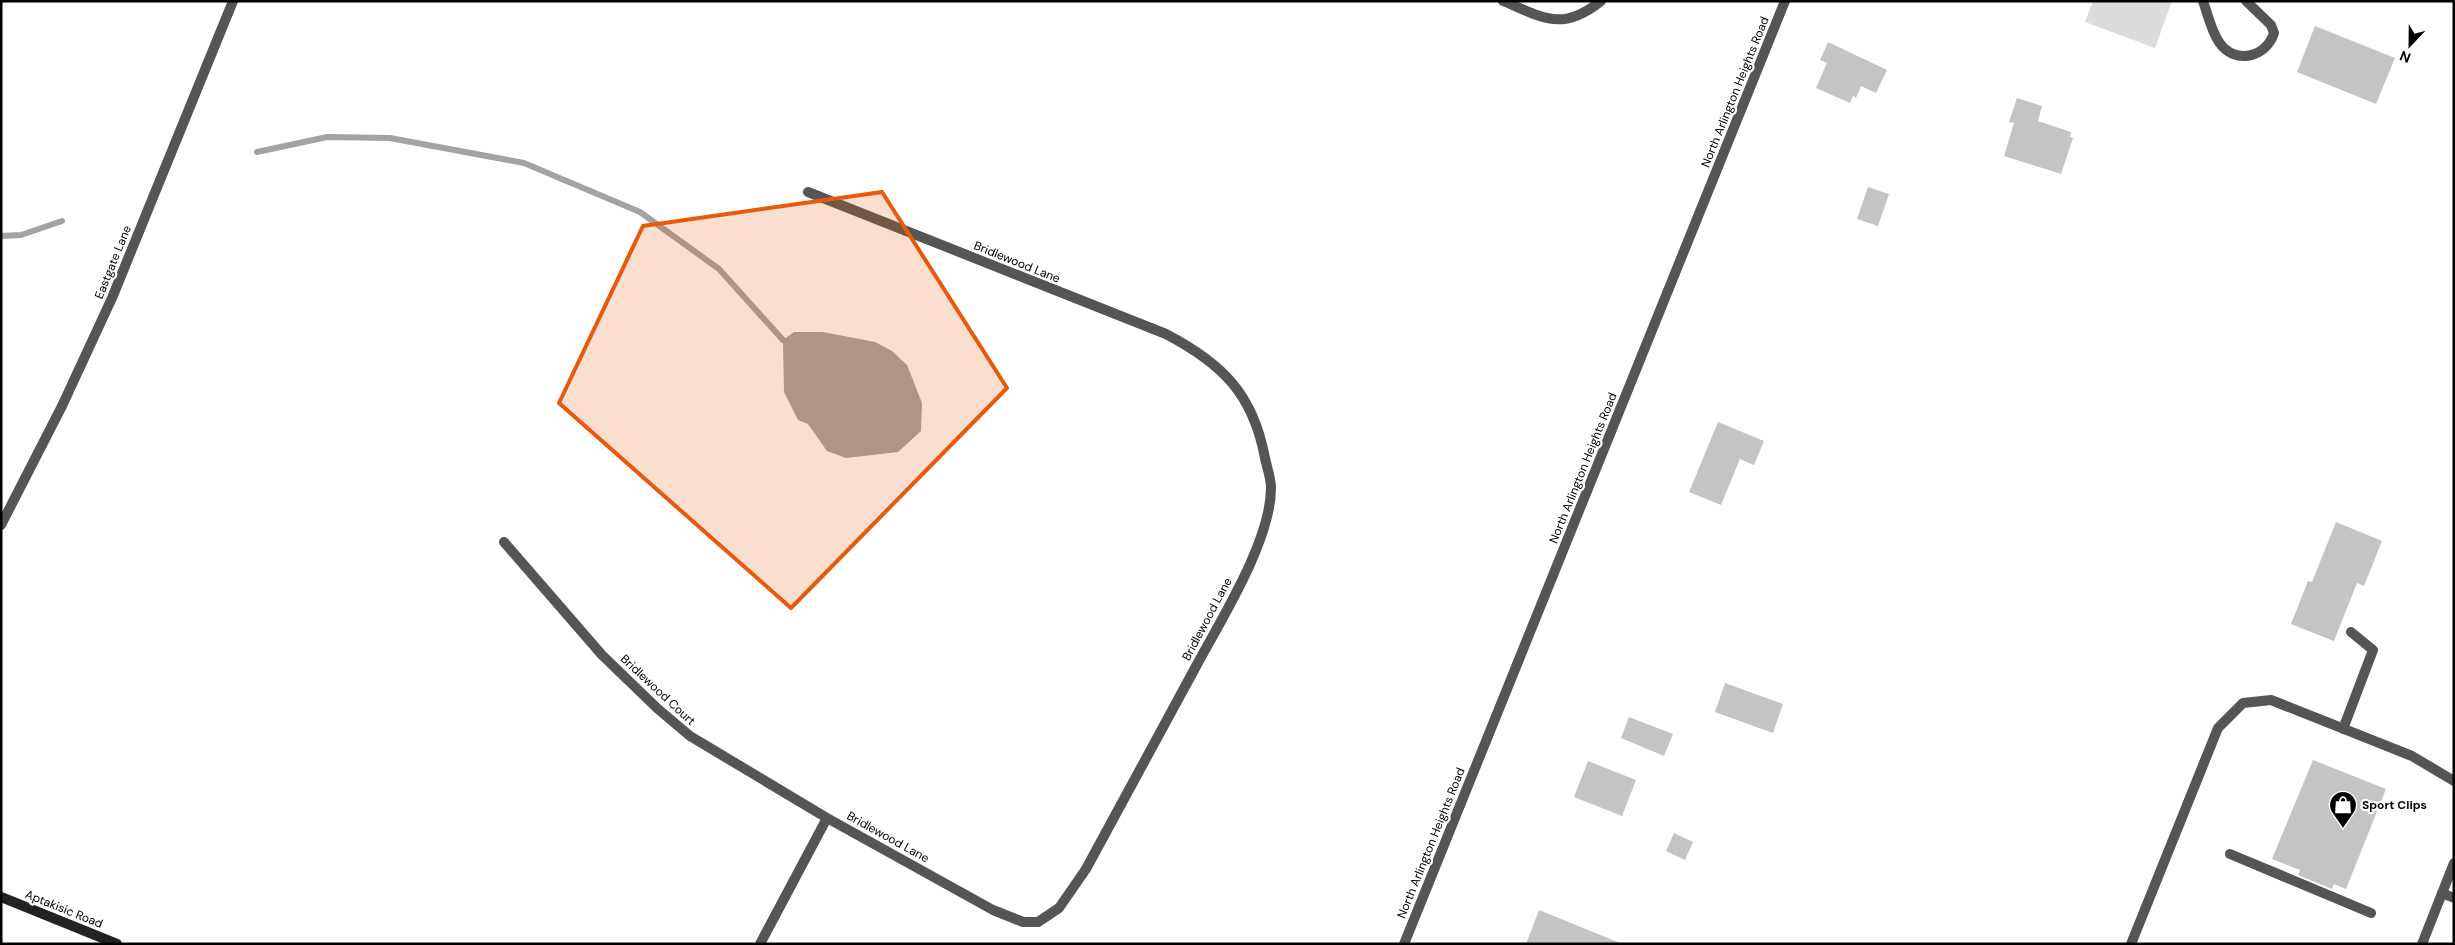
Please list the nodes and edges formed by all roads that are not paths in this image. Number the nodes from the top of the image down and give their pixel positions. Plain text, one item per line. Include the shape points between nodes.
1 (233, 1) edge
2 (1503, 1) edge
3 (1601, 1) edge
4 (1785, 1) edge
5 (2203, 1) edge
6 (2246, 1) edge
7 (808, 192) dead end
8 (1, 525) edge
9 (504, 542) dead end
10 (2351, 632) dead end
11 (2343, 729) junction
12 (2454, 781) edge
13 (828, 818) junction
14 (2230, 854) dead end
15 (2454, 863) edge
16 (2442, 893) junction
17 (1, 897) edge
18 (2454, 898) edge
19 (2371, 913) dead end
20 (117, 944) edge
21 (760, 944) edge
22 (1404, 944) edge
23 (2131, 944) edge
24 (2422, 944) edge

1 - 8 street, Eastgate Lane via 112,298 62,406
2 - 3 street via 1540,16 1565,21 1585,13
4 - 22 street, North Arlington Heights Road
5 - 6 street via 2220,44 2232,53 2247,56 2270,45 2274,33 2271,24
7 - 13 street, Bridlewood Lane via 1166,334 1196,350 1218,368 1253,413 1271,487 1268,515 1247,573 1086,870 1048,918 1023,922 993,910
9 - 13 street, Bridlewood Court via 602,655 658,709 690,736
10 - 11 street via 2373,650
11 - 12 street via 2412,756
11 - 23 street via 2271,700 2243,703 2218,728
13 - 21 street, Bridlewood Lane
14 - 19 street
15 - 16 street
16 - 18 street
16 - 24 street
17 - 20 main road, Aptakisic Road

